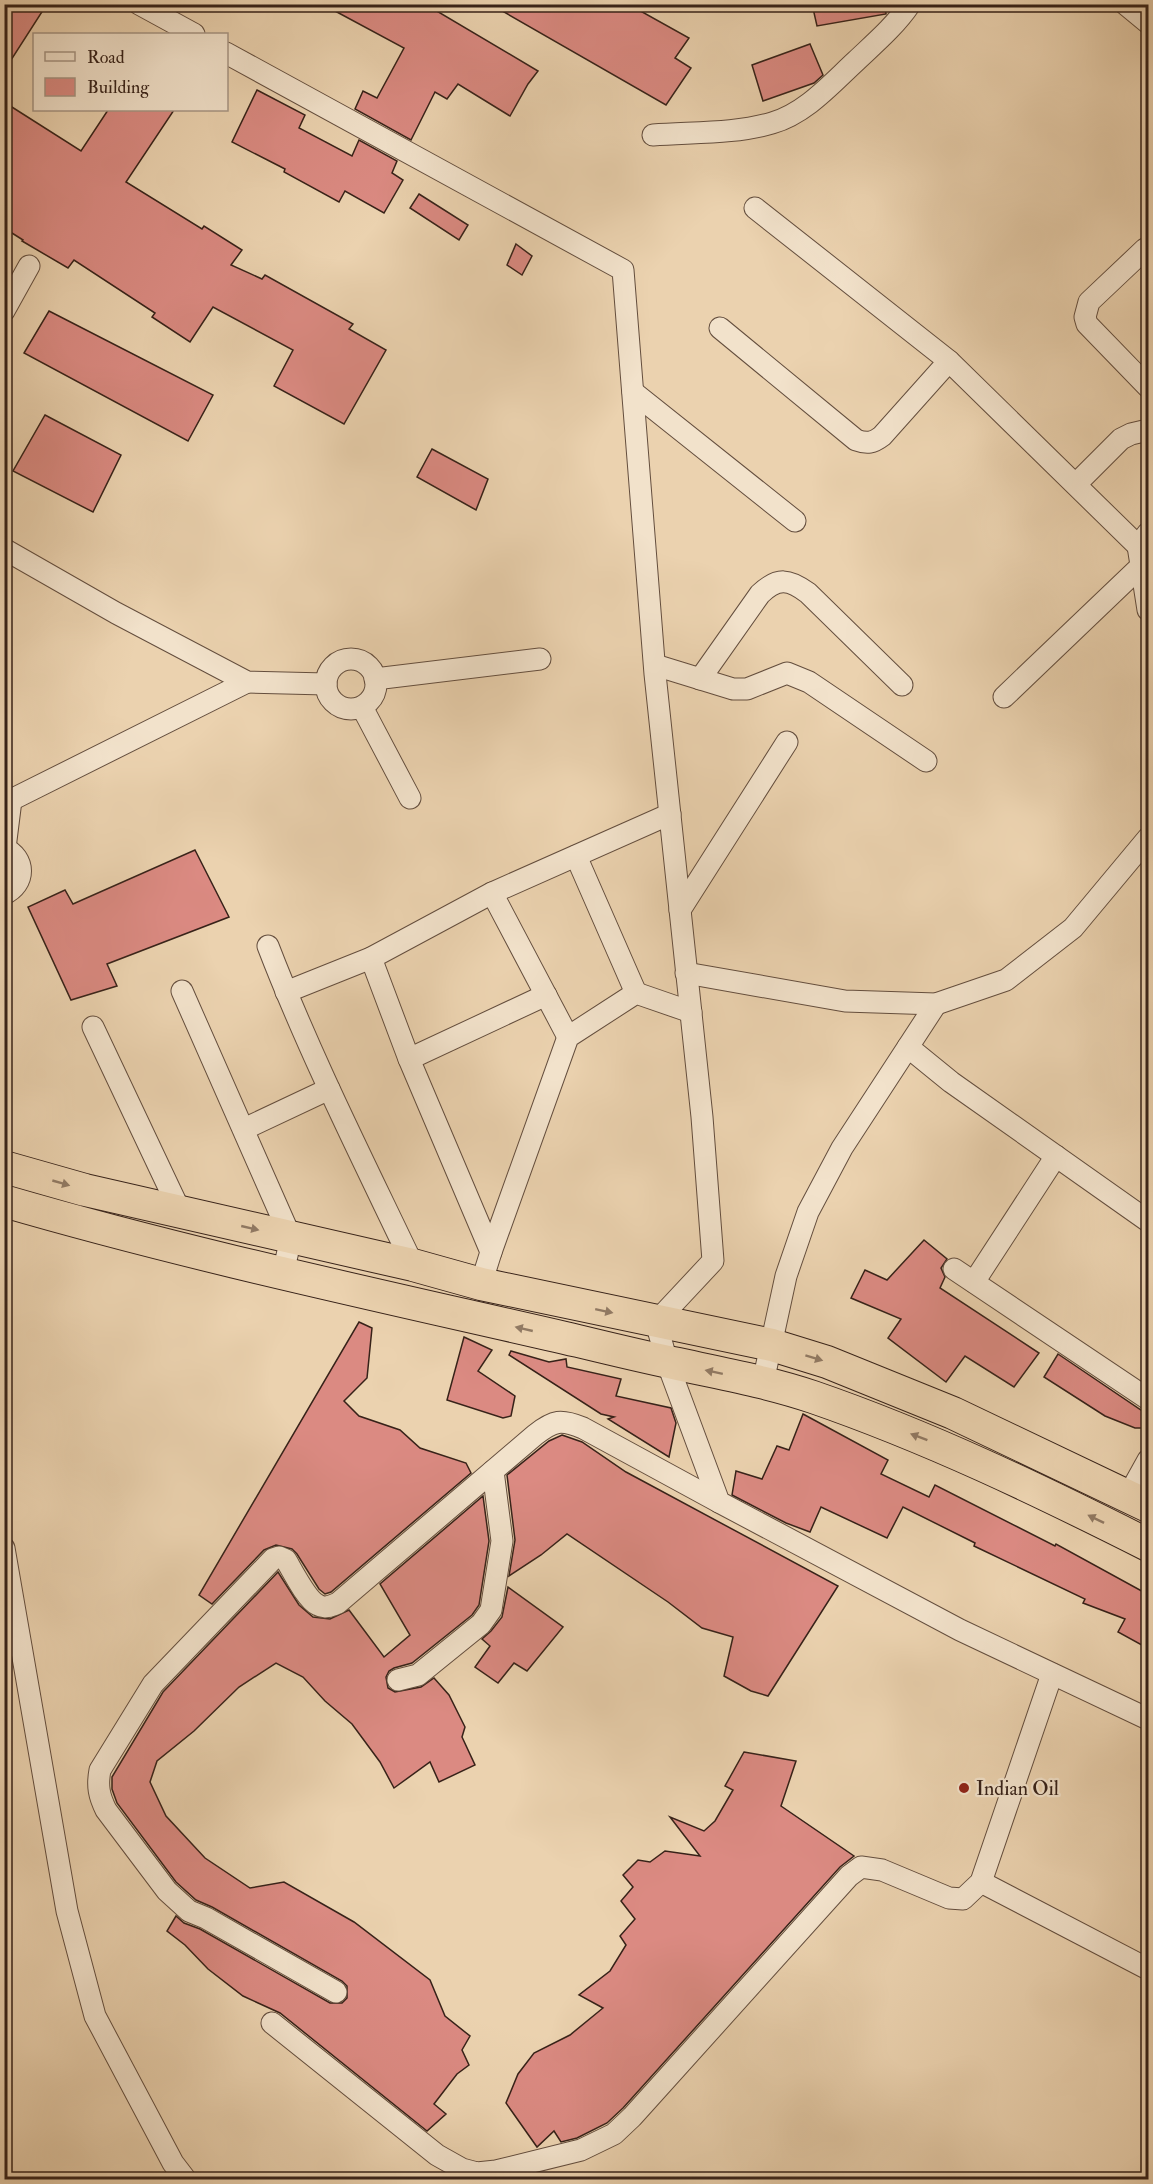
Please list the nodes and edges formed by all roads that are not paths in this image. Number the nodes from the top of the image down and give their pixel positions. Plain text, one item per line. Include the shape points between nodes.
1 (139, 4) edge
2 (910, 4) edge
3 (1125, 4) edge
4 (1149, 23) edge
5 (192, 33) edge
6 (228, 53) edge
7 (654, 135) dead end
8 (754, 208) dead end
9 (1149, 249) edge
10 (29, 266) dead end
11 (4, 311) edge
12 (720, 328) dead end
13 (949, 361) junction
14 (1149, 387) edge
15 (633, 393) junction
16 (1149, 430) edge
17 (1076, 484) junction
18 (795, 521) dead end
19 (1143, 548) edge
20 (4, 549) edge
21 (1149, 610) edge
22 (540, 659) dead end
23 (655, 666) junction
24 (375, 679) junction
25 (700, 679) junction
26 (247, 682) junction
27 (326, 684) junction
28 (902, 685) dead end
29 (1004, 698) dead end
30 (362, 707) junction
31 (787, 742) dead end
32 (926, 760) dead end
33 (8, 798) edge
34 (410, 798) dead end
35 (670, 814) junction
36 (1149, 838) edge
37 (5, 848) edge
38 (576, 856) junction
39 (492, 893) junction
40 (4, 894) edge
41 (680, 910) junction
42 (268, 946) dead end
43 (371, 958) junction
44 (686, 973) junction
45 (182, 991) dead end
46 (286, 992) junction
47 (636, 993) junction
48 (546, 995) junction
49 (936, 1004) junction
50 (690, 1012) junction
51 (93, 1027) dead end
52 (568, 1037) junction
53 (908, 1047) junction
54 (409, 1059) junction
55 (329, 1089) junction
56 (244, 1129) junction
57 (1056, 1156) junction
58 (4, 1167) edge
59 (4, 1201) edge
60 (180, 1211) junction
61 (1149, 1221) edge
62 (291, 1238) junction
63 (491, 1252) junction
64 (413, 1265) junction
65 (954, 1269) dead end
66 (283, 1273) junction
67 (974, 1282) junction
68 (481, 1284) junction
69 (656, 1322) junction
70 (772, 1345) junction
71 (667, 1362) junction
72 (763, 1382) junction
73 (1149, 1399) edge
74 (1149, 1460) edge
75 (493, 1472) junction
76 (1138, 1501) edge
77 (719, 1502) junction
78 (1149, 1545) edge
79 (4, 1548) edge
80 (11, 1628) edge
81 (1052, 1674) junction
82 (398, 1680) dead end
83 (1149, 1719) edge
84 (981, 1882) junction
85 (1149, 1969) edge
86 (336, 1992) dead end
87 (272, 2023) dead end
88 (186, 2180) edge

1 - 5 street
2 - 7 street via 898,22 801,110 751,128
3 - 4 street
6 - 15 street via 623,270
8 - 13 street
9 - 14 street via 1089,302 1085,317 1087,324
10 - 11 street
12 - 13 street via 856,440 864,442 874,442 882,436
13 - 17 street
15 - 18 street
15 - 23 street
16 - 17 street via 1121,439
17 - 19 street
19 - 21 street
19 - 29 street
20 - 26 street via 116,614
22 - 24 street
23 - 25 street
23 - 35 street
24 - 27 street via 368,666 354,659 332,668
24 - 30 street via 373,695
25 - 28 street via 760,594 783,580 808,593
25 - 32 street via 747,689 787,673 795,675
26 - 27 street
26 - 33 street
27 - 30 street via 337,705 345,709
30 - 34 street
31 - 41 street
33 - 37 street
35 - 38 street
35 - 41 street
36 - 49 street via 1073,928 1015,974
37 - 40 street via 18,858 22,872 16,886
38 - 39 street
38 - 47 street
39 - 43 street
39 - 48 street
41 - 44 street
42 - 46 street
43 - 46 street
43 - 54 street
44 - 49 street via 845,1001
44 - 50 street
45 - 56 street
46 - 55 street
47 - 50 street
47 - 52 street
48 - 52 street
48 - 54 street
49 - 53 street
50 - 69 street via 713,1261
51 - 60 street
52 - 63 street
53 - 57 street
53 - 70 street via 842,1148 808,1212 786,1276
54 - 63 street
55 - 56 street
55 - 64 street
56 - 62 street
57 - 61 street
57 - 67 street
58 -> 60 highway
59 - 66 highway
60 -> 62 highway
62 - 64 highway
62 - 66 street
63 - 68 street
64 - 68 highway
65 - 67 street
71 -> 66 highway
67 - 73 street
68 -> 69 highway
69 - 70 highway
69 - 71 street
70 - 72 street
70 -> 76 highway via 827,1362 953,1413
72 -> 71 highway
71 - 77 street
78 -> 72 highway via 936,1444 812,1396
74 - 76 street
75 - 77 street via 544,1428 555,1422 568,1422
75 - 82 street via 502,1541 490,1610 482,1623 418,1675
75 - 86 street via 338,1603 319,1606 286,1560 273,1559 153,1684 99,1770 97,1784 106,1810 179,1903
77 - 81 street via 960,1630
79 - 80 street
80 - 88 street via 67,1911 95,2016 173,2163
81 - 83 street
81 - 84 street
84 - 85 street
84 - 87 street via 963,1899 949,1898 882,1870 861,1867 614,2134 581,2150 496,2171 477,2173 462,2169 437,2155

